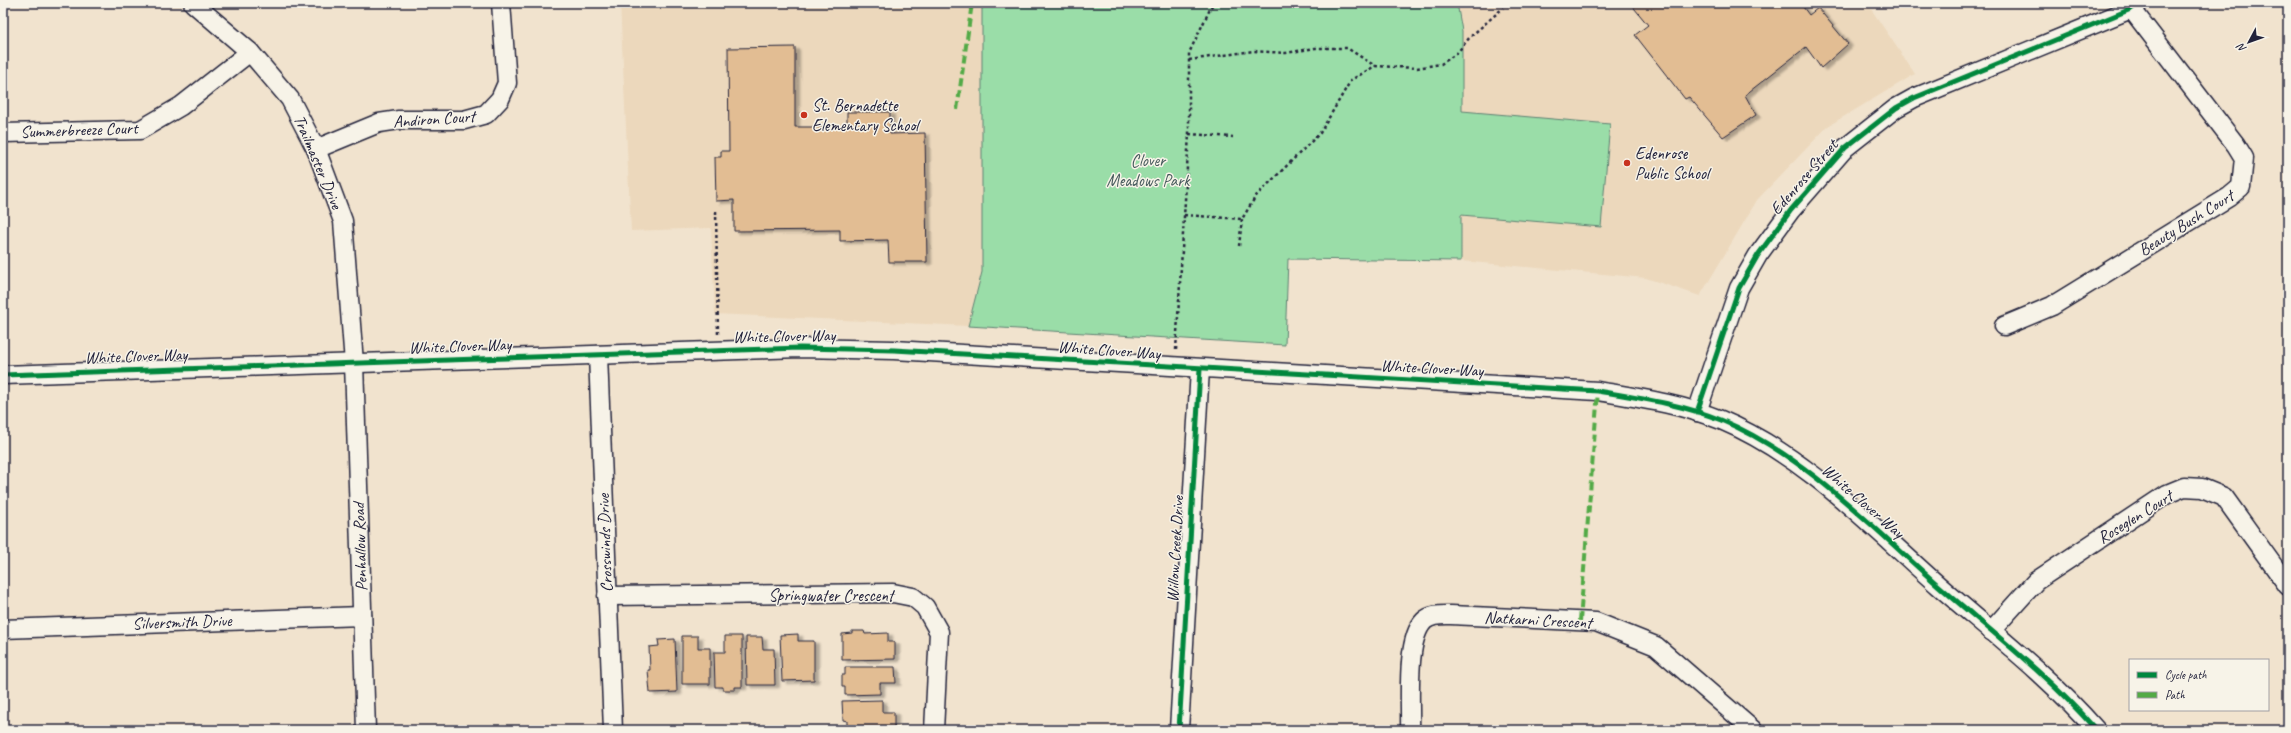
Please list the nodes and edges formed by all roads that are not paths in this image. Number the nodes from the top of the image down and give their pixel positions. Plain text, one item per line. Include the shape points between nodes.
1 (193, 3) edge
2 (501, 3) edge
3 (2132, 5) edge
4 (250, 52) junction
5 (3, 134) edge
6 (316, 149) junction
7 (2004, 326) dead end
8 (598, 355) junction
9 (354, 363) junction
10 (1200, 370) junction
11 (3, 375) edge
12 (1697, 412) junction
13 (2288, 586) edge
14 (607, 596) junction
15 (362, 616) junction
16 (3, 629) edge
17 (1991, 631) junction
18 (366, 730) edge
19 (613, 730) edge
20 (934, 730) edge
21 (1179, 730) edge
22 (1410, 730) edge
23 (1753, 730) edge
24 (2096, 730) edge

1 - 4 street, Trailmaster Drive
2 - 6 street, Andiron Court via 507,83 500,99 486,114 464,120 399,120 379,123
3 - 7 street, Beauty Bush Court via 2244,158 2241,187 2229,198 2052,306
3 - 12 street, Edenrose Street via 1914,98 1896,108 1845,148 1791,210 1758,255 1739,288
4 - 5 street, Summerbreeze Court via 181,106 140,130
4 - 6 street, Trailmaster Drive via 290,99
6 - 9 street, Trailmaster Drive via 342,222
8 - 9 street, White Clover Way
8 - 10 street, White Clover Way via 800,348 868,349
8 - 14 street, Crosswinds Drive
9 - 11 street, White Clover Way
9 - 15 street, Penhallow Road
10 - 12 street, White Clover Way via 1598,391 1661,401
10 - 21 street, Willow Creek Drive
12 - 17 street, White Clover Way via 1739,430 1790,459 1838,497
13 - 17 street, Roseglen Court via 2224,497 2202,488 2184,487 2167,494 2036,581
14 - 19 street, Crosswinds Drive
14 - 20 street, Springwater Crescent via 893,593 913,596 925,607 939,632
15 - 16 street, Silversmith Drive
15 - 18 street, Penhallow Road
17 - 24 street, White Clover Way via 2057,690
22 - 23 street, Natkarni Crescent via 1412,654 1416,634 1425,620 1434,616 1451,615 1596,622 1656,646

